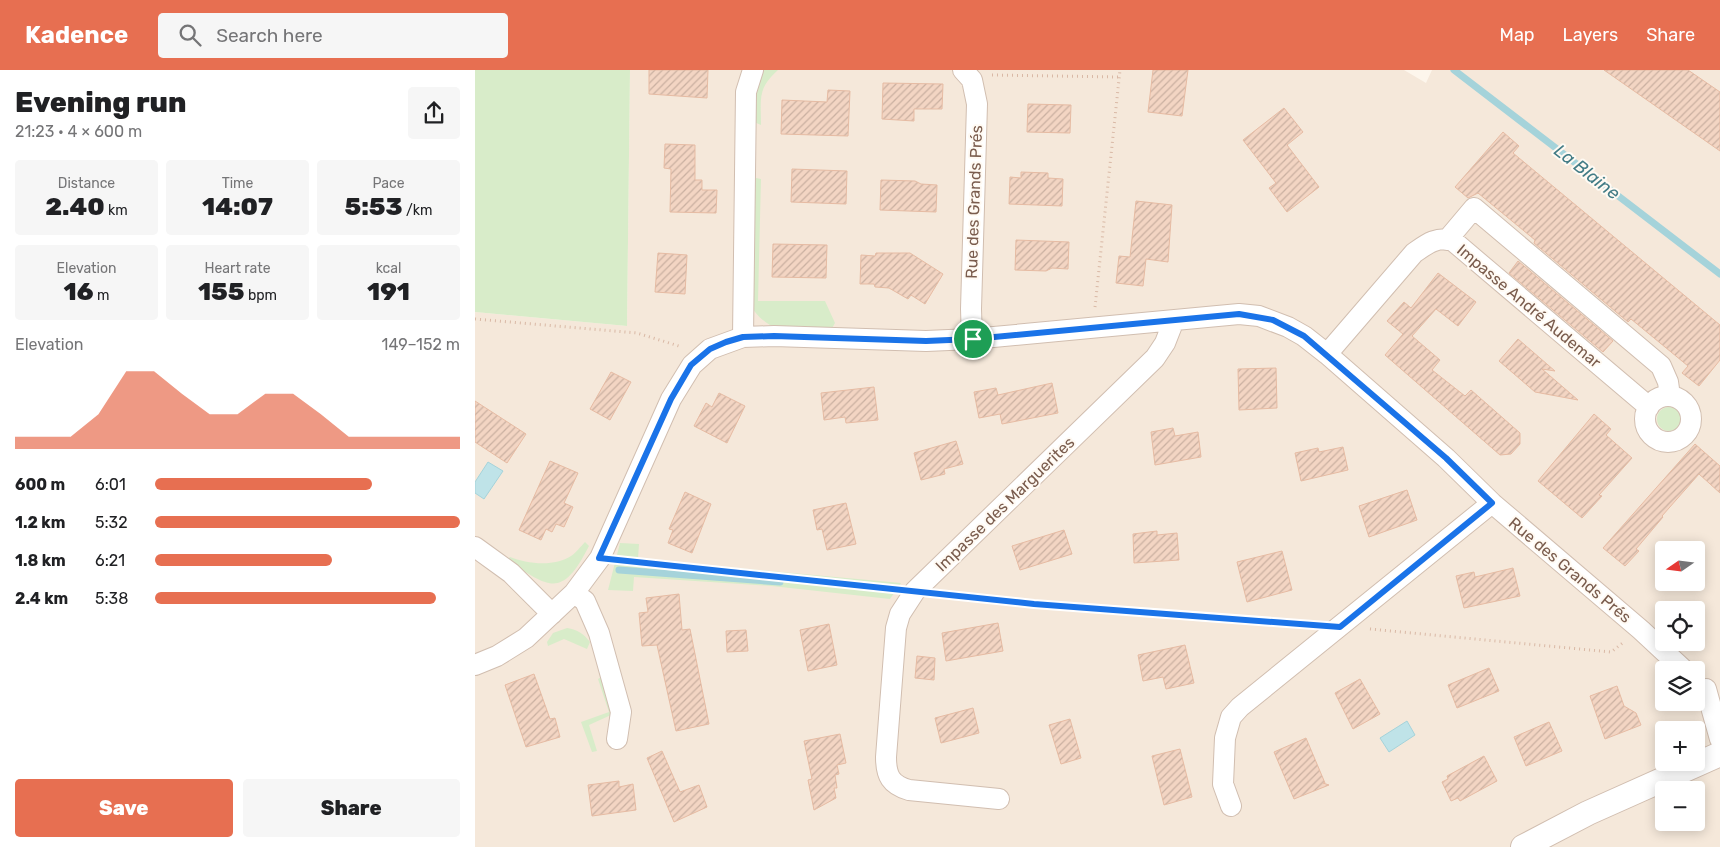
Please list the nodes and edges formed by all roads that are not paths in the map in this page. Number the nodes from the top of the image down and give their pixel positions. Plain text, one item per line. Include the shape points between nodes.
1 (753, 70) edge
2 (967, 75) edge
3 (1447, 240) junction
4 (1174, 320) junction
5 (743, 337) junction
6 (973, 339) junction
7 (1327, 354) junction
8 (1670, 396) junction
9 (1649, 407) junction
10 (1492, 503) junction
11 (475, 546) edge
12 (574, 593) junction
13 (552, 614) junction
14 (1674, 661) edge
15 (475, 665) edge
16 (1708, 690) edge
17 (617, 739) dead end
18 (1720, 739) edge
19 (1720, 754) edge
20 (999, 799) dead end
21 (1231, 806) dead end
22 (1523, 847) edge

1 - 5 street via 746,92
2 - 6 street, Rue des Grands Prés via 977,104 971,309
3 - 7 street, Impasse André Audemar via 1431,241 1414,253
3 - 8 street via 1474,208 1661,366
3 - 9 street, Impasse André Audemar via 1452,240
4 - 6 street, Rue des Grands Prés
4 - 7 street, Rue des Grands Prés via 1239,314 1259,316 1304,336
4 - 20 street, Impasse des Marguerites via 1155,358 915,591 900,614 896,628 886,758 890,780 909,790
5 - 6 street, Rue des Grands Prés
5 - 12 street, Rue des Grands Prés via 710,349 691,365 671,399 599,558
7 - 10 street, Rue des Grands Prés via 1446,458
8 - 9 street via 1659,398
8 - 9 street via 1686,404 1691,417 1688,431 1677,440 1661,441 1649,432 1645,416
10 - 14 street, Rue des Grands Prés
10 - 21 street via 1240,706 1231,717 1225,738 1223,784
11 - 13 street via 511,573
12 - 13 street
12 - 17 street via 585,601 599,633 621,712
13 - 15 street via 526,638
16 - 18 street
19 - 22 street via 1588,813

